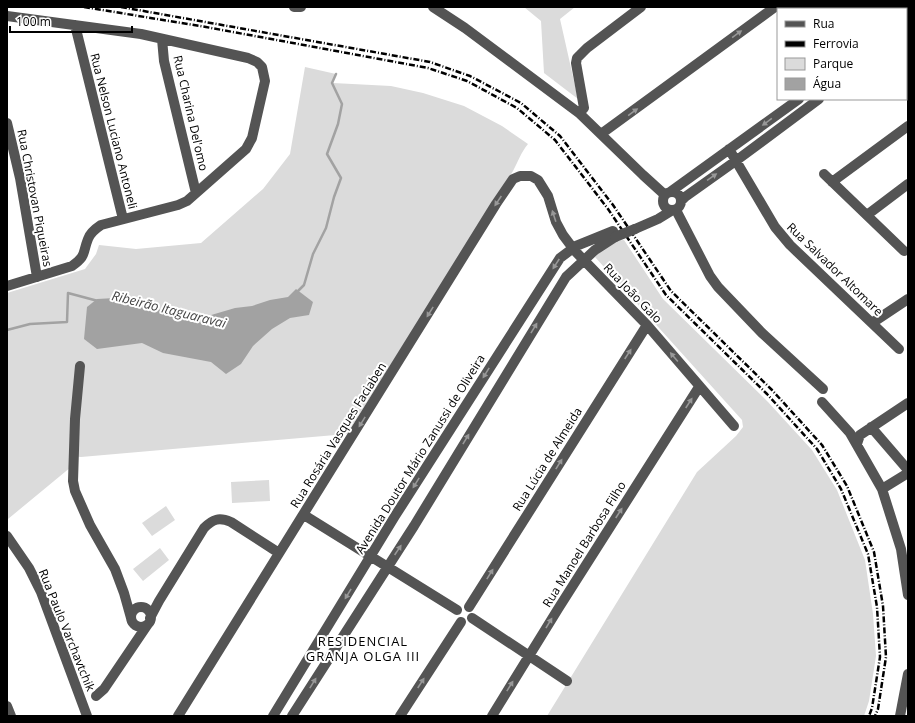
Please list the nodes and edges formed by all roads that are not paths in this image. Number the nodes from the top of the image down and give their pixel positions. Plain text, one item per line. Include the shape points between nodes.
1 (294, 7) edge
2 (301, 7) edge
3 (433, 7) edge
4 (641, 7) edge
5 (768, 9) edge
6 (7, 16) edge
7 (75, 25) junction
8 (162, 39) junction
9 (798, 100) edge
10 (818, 100) edge
11 (579, 113) junction
12 (7, 123) edge
13 (908, 126) edge
14 (601, 134) junction
15 (729, 149) junction
16 (737, 160) junction
17 (824, 174) dead end
18 (525, 176) joint
19 (832, 182) junction
20 (908, 184) edge
21 (196, 193) junction
22 (671, 202) junction
23 (866, 215) junction
24 (123, 219) junction
25 (614, 234) junction
26 (573, 248) junction
27 (904, 251) dead end
28 (584, 260) junction
29 (37, 277) junction
30 (7, 286) edge
31 (908, 298) edge
32 (872, 323) junction
33 (647, 325) junction
34 (899, 349) dead end
35 (80, 366) dead end
36 (699, 387) junction
37 (823, 389) dead end
38 (822, 402) dead end
39 (908, 403) edge
40 (734, 426) dead end
41 (871, 427) junction
42 (857, 444) junction
43 (908, 472) edge
44 (882, 489) junction
45 (304, 515) junction
46 (7, 536) edge
47 (279, 553) junction
48 (372, 556) junction
49 (387, 565) junction
50 (124, 594) junction
51 (908, 595) edge
52 (159, 601) junction
53 (141, 608) junction
54 (469, 608) junction
55 (457, 610) junction
56 (472, 618) junction
57 (131, 619) junction
58 (149, 621) junction
59 (461, 622) junction
60 (134, 642) junction
61 (529, 656) junction
62 (908, 674) edge
63 (567, 681) dead end
64 (96, 696) dead end
65 (7, 706) edge
66 (11, 716) edge
67 (87, 716) edge
68 (178, 716) edge
69 (273, 716) edge
70 (292, 716) edge
71 (400, 716) edge
72 (492, 716) edge
73 (900, 716) edge

1 - 2 street
3 - 11 street
4 - 11 street via 577,58 584,108
14 -> 5 street
6 - 7 street
7 - 8 street
7 - 24 street, Rua Nelson Luciano Antoneli
8 - 21 street, Rua Charina Del'omo via 164,61
8 - 21 street via 248,58 262,67 264,90 252,138 246,149
9 -> 15 street
10 - 16 street
11 - 14 street
12 - 29 street, Rua Christovan Piqueiras via 20,178
13 - 19 street
14 - 22 street
15 - 16 street, Rua Salvador Altomare
15 - 22 street
22 -> 16 street via 685,197
16 - 32 street, Rua Salvador Altomare via 775,227 790,245
17 - 19 street
26 -> 18 street, Rua João Galo via 556,222 543,187 538,180
18 -> 45 street, Rua Rosária Vasques Faciaben via 513,180 496,204
19 - 23 street
20 - 23 street
21 - 24 street via 178,205
22 - 25 street, bridge via 658,219
22 - 37 street via 718,287 762,333
23 - 27 street
24 - 29 street via 101,225 92,231 85,252 72,266
25 - 26 street, Avenida Doutor Mário Zanussi de Oliveira
25 - 28 street
26 - 28 street, Rua João Galo
26 -> 48 street, Avenida Doutor Mário Zanussi de Oliveira via 560,258
28 - 33 street, Rua João Galo
49 -> 28 street via 414,526 566,277
29 - 30 street
31 - 32 street
32 - 34 street, Rua Salvador Altomare
36 -> 33 street, Rua João Galo
54 -> 33 street, Rua Lúcia de Almeida
35 - 50 street via 75,419 75,491 90,525 113,564
36 - 40 street, Rua João Galo
61 -> 36 street, Rua Manoel Barbosa Filho
38 - 42 street
39 - 41 street
41 - 42 street via 860,435
41 - 43 street
42 - 44 street
43 - 44 street
44 - 51 street via 901,549
45 - 47 street, Rua Rosária Vasques Faciaben
45 - 48 street
46 - 67 street, Rua Paulo Varchavtchik via 29,568 41,592
47 - 52 street via 231,522 222,518 215,519 204,528
47 - 68 street, Rua Rosária Vasques Faciaben
48 - 49 street
48 -> 69 street, Avenida Doutor Mário Zanussi de Oliveira
49 - 55 street
70 -> 49 street
50 - 53 street via 130,603
50 - 57 street
52 - 53 street via 151,607
52 - 58 street
53 - 57 street via 133,612
53 - 58 street via 149,612
54 - 55 street via 463,606
54 - 56 street via 473,613
55 - 59 street via 456,616
56 - 59 street via 468,622
56 - 61 street
57 - 58 street via 139,627 145,626
57 - 60 street via 135,631
58 - 60 street
71 -> 59 street
60 - 64 street via 104,689
61 - 63 street
72 -> 61 street, Rua Manoel Barbosa Filho
62 - 73 street
65 - 66 street

